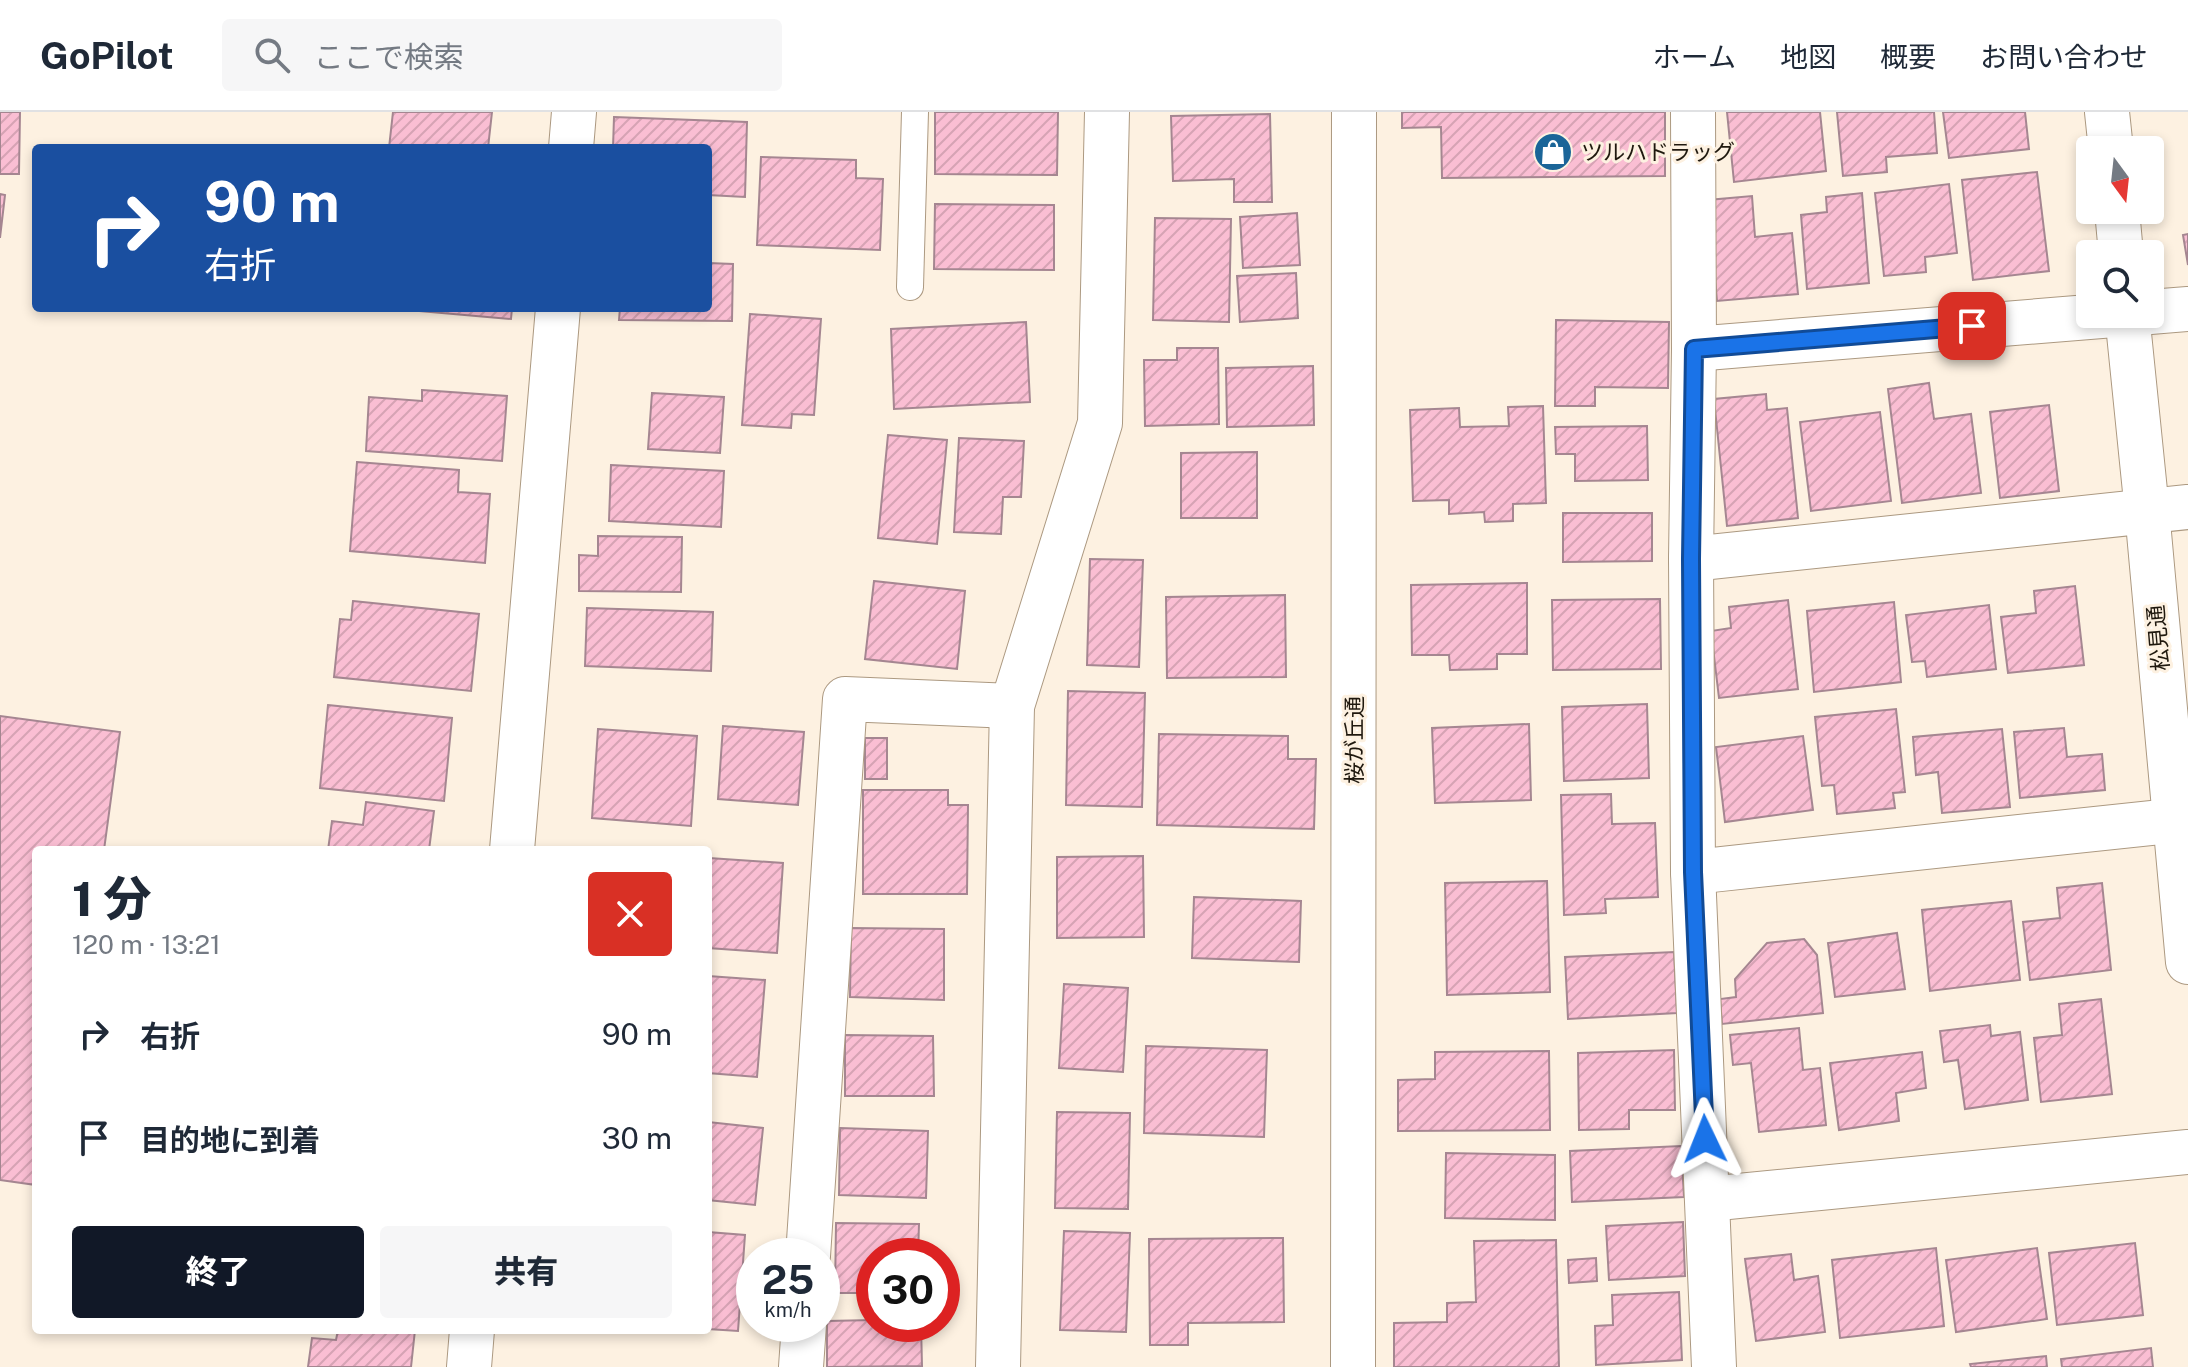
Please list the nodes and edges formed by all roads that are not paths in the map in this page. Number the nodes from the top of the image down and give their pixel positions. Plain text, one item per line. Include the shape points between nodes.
1 (574, 112) edge
2 (915, 112) edge
3 (1107, 112) edge
4 (1354, 112) edge
5 (1693, 112) edge
6 (2107, 112) edge
7 (2110, 136) edge
8 (571, 144) edge
9 (910, 287) dead end
10 (2188, 309) edge
11 (2164, 311) edge
12 (558, 312) edge
13 (2076, 318) edge
14 (2129, 328) edge
15 (1694, 349) junction
16 (2168, 509) edge
17 (1691, 559) junction
18 (1012, 706) junction
19 (2181, 820) edge
20 (512, 846) edge
21 (1693, 872) junction
22 (2188, 962) edge
23 (2188, 1152) edge
24 (1708, 1199) junction
25 (809, 1238) edge
26 (472, 1334) edge
27 (803, 1342) edge
28 (469, 1367) edge
29 (801, 1367) edge
30 (998, 1367) edge
31 (1353, 1367) edge
32 (1714, 1367) edge

1 - 8 street
2 - 9 lane
3 - 18 street via 1100,423
4 - 31 street, 桜が丘通
5 - 15 street
6 - 7 street
10 - 11 street
12 - 20 street
13 - 15 street
14 - 16 street, 松見通
15 - 17 street
16 - 17 street
16 - 19 street, 松見通
17 - 21 street
18 - 25 street via 845,699
18 - 30 street
19 - 21 street
19 - 22 street, 松見通
21 - 24 street
23 - 24 street
24 - 32 street
26 - 28 street
27 - 29 street

